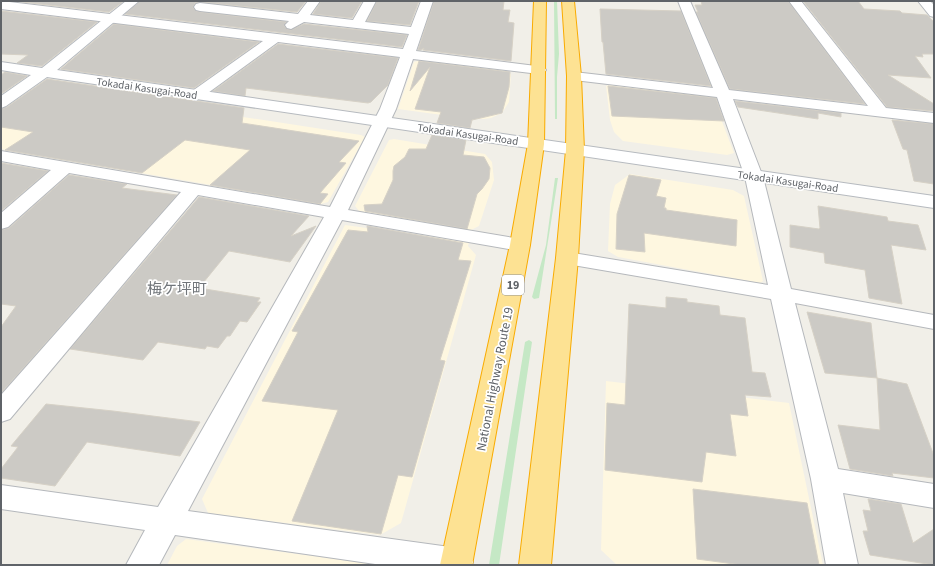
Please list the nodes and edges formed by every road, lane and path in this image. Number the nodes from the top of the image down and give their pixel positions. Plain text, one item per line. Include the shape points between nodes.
1 (43, 1) edge
2 (133, 1) edge
3 (314, 1) edge
4 (370, 1) edge
5 (427, 1) edge
6 (540, 1) edge
7 (568, 1) edge
8 (684, 1) edge
9 (795, 1) edge
10 (924, 1) edge
11 (202, 4) edge
12 (1, 5) edge
13 (32, 8) junction
14 (934, 13) edge
15 (111, 18) junction
16 (302, 18) junction
17 (357, 24) junction
18 (166, 25) junction
19 (416, 31) junction
20 (273, 38) junction
21 (407, 54) junction
22 (1, 66) edge
23 (539, 70) junction
24 (44, 73) junction
25 (574, 76) junction
26 (723, 93) junction
27 (196, 95) junction
28 (1, 103) edge
29 (881, 112) junction
30 (934, 118) edge
31 (382, 122) junction
32 (536, 144) junction
33 (575, 150) junction
34 (1, 156) edge
35 (64, 167) junction
36 (754, 177) junction
37 (193, 190) junction
38 (934, 202) edge
39 (336, 214) junction
40 (1, 223) edge
41 (520, 245) junction
42 (567, 258) junction
43 (781, 294) junction
44 (934, 322) edge
45 (1, 412) edge
46 (826, 479) junction
47 (934, 496) edge
48 (1, 497) edge
49 (166, 521) junction
50 (456, 564) edge
51 (142, 565) edge
52 (535, 565) edge
53 (842, 565) edge

1 - 13 street
2 - 15 street
3 - 16 street
4 - 17 street
5 - 19 street
6 - 23 highway, National Highway Route 19 / 19
7 - 25 highway
8 - 26 street
9 - 29 street
10 - 14 street
11 - 16 street
11 - 18 street
12 - 13 street
13 - 15 street
15 - 18 street
15 - 24 street
16 - 17 street
16 - 20 street
17 - 19 street
18 - 20 street
19 - 21 street
20 - 21 street
20 - 27 street
21 - 23 street
21 - 31 street
22 - 24 street, Tokadai Kasugai-Road
23 - 32 highway, National Highway Route 19 / 19
24 - 27 street, Tokadai Kasugai-Road
24 - 28 street
25 - 26 street
25 - 33 highway
26 - 29 street
26 - 36 street
27 - 31 street, Tokadai Kasugai-Road
29 - 30 street
31 - 32 street, Tokadai Kasugai-Road
31 - 39 street
32 - 33 street, Tokadai Kasugai-Road
32 - 41 highway, National Highway Route 19 / 19
33 - 36 street, Tokadai Kasugai-Road
33 - 42 highway
34 - 35 street
35 - 37 street
35 - 40 street
36 - 38 street, Tokadai Kasugai-Road
36 - 43 street
37 - 39 street
37 - 45 street
39 - 41 street
39 - 49 street
41 - 50 highway, National Highway Route 19 / 19
42 - 43 street
42 - 52 highway
43 - 44 street
43 - 46 street
46 - 47 street
46 - 53 street
48 - 49 street
49 - 50 street
49 - 51 street

